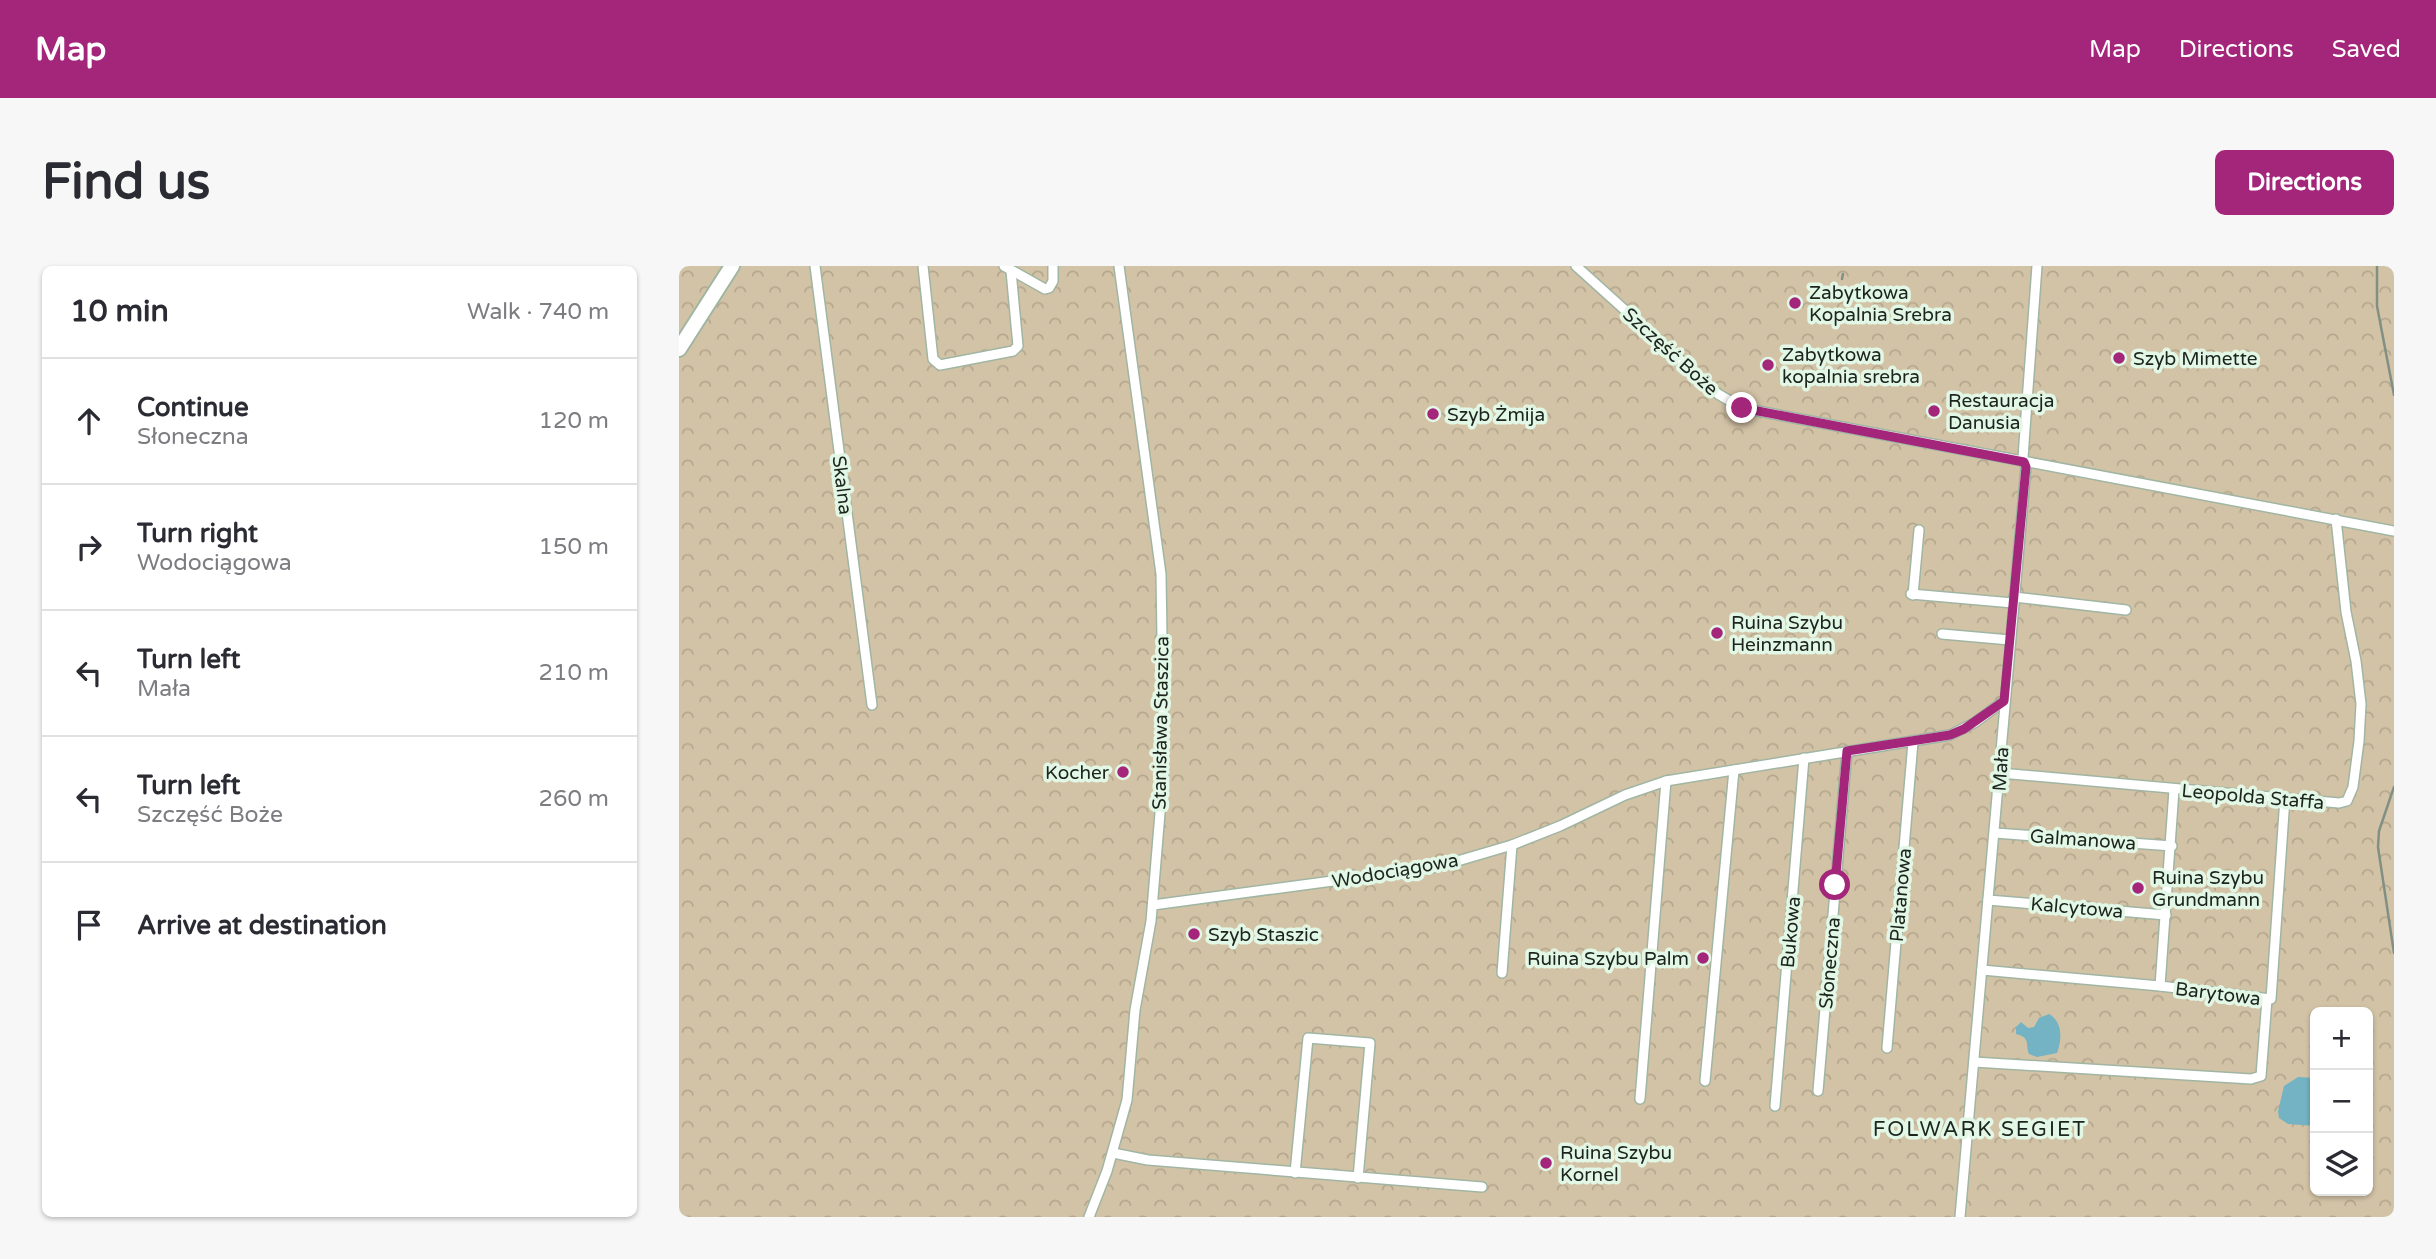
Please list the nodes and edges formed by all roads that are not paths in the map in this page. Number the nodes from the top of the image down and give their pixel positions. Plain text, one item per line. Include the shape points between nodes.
1 (732, 266) edge
2 (815, 266) edge
3 (923, 266) edge
4 (1052, 266) edge
5 (1119, 266) edge
6 (1576, 266) edge
7 (2037, 266) edge
8 (1008, 268) edge
9 (679, 349) edge
10 (2024, 462) junction
11 (2336, 519) junction
12 (1919, 530) dead end
13 (2394, 531) edge
14 (2014, 600) junction
15 (2126, 610) dead end
16 (1942, 634) dead end
17 (2010, 640) junction
18 (2004, 701) junction
19 (871, 705) dead end
20 (1913, 742) junction
21 (1847, 751) junction
22 (1804, 758) junction
23 (1734, 770) junction
24 (2000, 773) junction
25 (1666, 781) junction
26 (2174, 790) junction
27 (2285, 798) junction
28 (1995, 833) junction
29 (1511, 845) junction
30 (2172, 846) junction
31 (1989, 900) junction
32 (1153, 905) junction
33 (2166, 915) junction
34 (1982, 971) junction
35 (1502, 973) dead end
36 (2160, 986) junction
37 (2267, 999) junction
38 (1887, 1048) dead end
39 (1973, 1062) junction
40 (1705, 1081) dead end
41 (1818, 1091) dead end
42 (1640, 1099) dead end
43 (1775, 1106) dead end
44 (1113, 1153) junction
45 (1294, 1173) junction
46 (1358, 1178) junction
47 (1482, 1187) dead end
48 (1089, 1217) edge
49 (1960, 1217) edge

1 - 9 main road
2 - 19 street, Skalna
3 - 8 street via 933,359 940,365 1019,346
4 - 8 street via 1053,281 1045,289
5 - 32 street, Stanisława Staszica via 1161,574 1164,765
6 - 10 street, Szczęść Boże via 1718,394 1742,408
7 - 10 street, Mała
10 - 11 street
10 - 14 street, Mała
11 - 13 street
11 - 27 street, Leopolda Staffa via 2361,704 2353,787 2348,800 2341,803
12 - 14 street via 1912,594
14 - 15 street
14 - 17 street, Mała
16 - 17 street
17 - 18 street, Mała
18 - 20 street, Wodociągowa via 1964,729
18 - 24 street, Mała
20 - 21 street, Wodociągowa
20 - 38 street, Platanowa
21 - 22 street, Wodociągowa
21 - 41 street, Słoneczna
22 - 23 street, Wodociągowa
22 - 43 street, Bukowa
23 - 25 street, Wodociągowa
23 - 40 street
24 - 26 street, Leopolda Staffa
24 - 28 street, Mała
25 - 29 street, Wodociągowa via 1625,794
25 - 42 street
26 - 27 street, Leopolda Staffa
26 - 30 street, Barytowa
27 - 37 street, Barytowa
28 - 30 street, Galmanowa
28 - 31 street, Mała
29 - 32 street, Wodociągowa via 1436,867
29 - 35 street
30 - 33 street, Barytowa
31 - 33 street, Kalcytowa
31 - 34 street, Mała
32 - 44 street, Stanisława Staszica via 1135,1010 1127,1100
33 - 36 street, Barytowa
34 - 36 street
34 - 39 street, Mała
36 - 37 street, Barytowa
37 - 39 street via 2260,1076 2251,1079
39 - 49 street, Mała
44 - 45 street
44 - 48 street, Stanisława Staszica
45 - 46 street
45 - 46 street via 1308,1038 1370,1042
46 - 47 street

